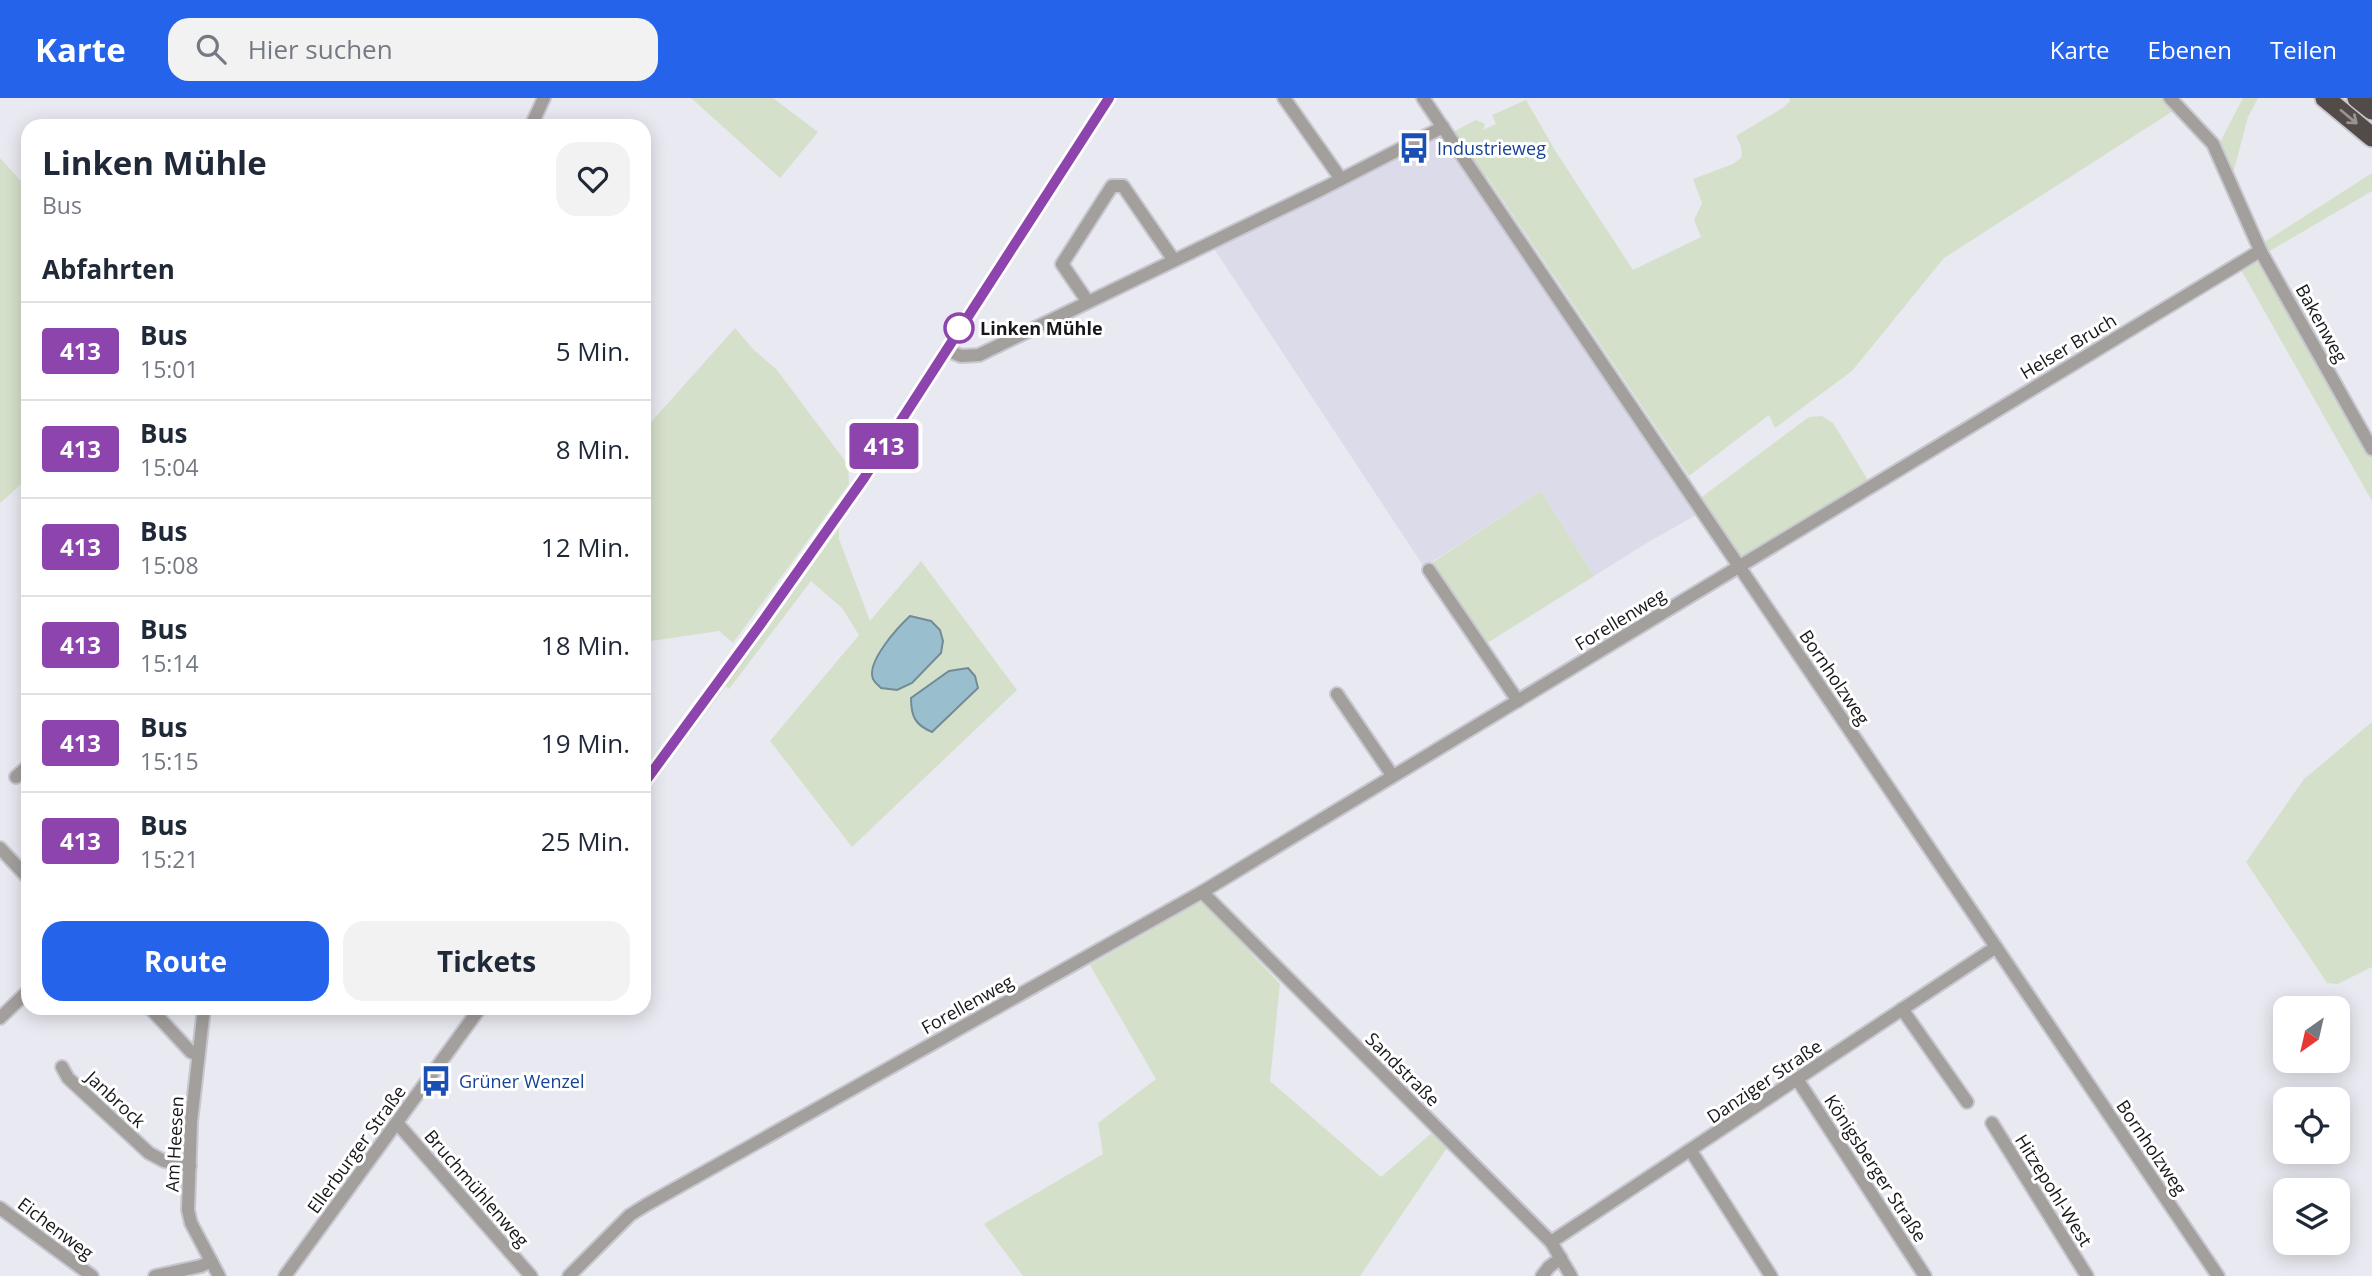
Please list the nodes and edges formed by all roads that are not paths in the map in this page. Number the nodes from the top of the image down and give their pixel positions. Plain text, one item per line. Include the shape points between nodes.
1 (544, 98) edge
2 (1109, 98) edge
3 (1284, 98) edge
4 (1423, 98) edge
5 (2170, 98) edge
6 (2325, 98) edge
7 (2357, 98) edge
8 (2372, 110) edge
9 (534, 119) edge
10 (1443, 127) junction
11 (2372, 137) edge
12 (1341, 179) junction
13 (2261, 252) junction
14 (1173, 259) junction
15 (1088, 302) junction
16 (946, 350) junction
17 (2372, 449) edge
18 (1740, 567) junction
19 (1429, 570) dead end
20 (1336, 694) dead end
21 (1518, 701) junction
22 (651, 769) edge
23 (21, 772) edge
24 (1392, 775) junction
25 (16, 777) dead end
26 (0, 848) edge
27 (21, 870) edge
28 (1202, 892) junction
29 (1996, 947) junction
30 (21, 998) edge
31 (1902, 1009) junction
32 (157, 1015) edge
33 (203, 1015) edge
34 (475, 1015) edge
35 (0, 1018) edge
36 (198, 1055) junction
37 (62, 1067) dead end
38 (1797, 1079) junction
39 (1967, 1102) dead end
40 (397, 1123) junction
41 (1992, 1123) dead end
42 (1691, 1151) junction
43 (190, 1166) junction
44 (0, 1208) edge
45 (1551, 1242) junction
46 (1561, 1258) junction
47 (211, 1261) junction
48 (1767, 1275) edge
49 (92, 1276) edge
50 (155, 1276) edge
51 (219, 1276) edge
52 (285, 1276) edge
53 (531, 1276) edge
54 (569, 1276) edge
55 (1542, 1276) edge
56 (1571, 1276) edge
57 (1925, 1276) edge
58 (2087, 1276) edge
59 (2218, 1276) edge

1 - 9 street
2 - 16 street
3 - 12 street
4 - 10 street, Bornholzweg
5 - 13 street via 2213,144
6 -> 11 highway
7 - 8 highway
10 - 12 street
10 - 18 street, Bornholzweg
12 - 14 street
13 - 17 street, Bakenweg
13 - 18 street, Helser Bruch
14 - 15 street
14 - 15 street via 1124,186 1112,186 1062,264
15 - 16 street via 979,355 961,356
16 - 22 street via 864,478
18 - 21 street, Forellenweg
18 - 29 street, Bornholzweg
19 - 21 street
20 - 24 street
21 - 24 street, Forellenweg
23 - 25 street
24 - 28 street, Forellenweg
26 - 27 street
28 - 45 street, Sandstraße
28 - 54 street, Forellenweg via 646,1205
29 - 31 street, Danziger Straße
29 - 59 street, Bornholzweg
30 - 35 street
31 - 38 street, Danziger Straße
31 - 39 street
32 - 36 street
33 - 36 street, Am Heesen
34 - 40 street, Ellerburger Straße
36 - 43 street, Am Heesen
37 - 43 street, Janbrock via 68,1078 149,1153
38 - 42 street, Danziger Straße
38 - 57 street, Königsberger Straße
40 - 52 street, Ellerburger Straße
40 - 53 street, Bruchmühlenweg
41 - 58 street, Hitzepohl-West
42 - 45 street, Danziger Straße
42 - 48 street
43 - 47 street, Am Heesen via 190,1216
44 - 49 street, Eichenweg
45 - 46 street, Sandstraße
46 - 55 street
46 - 56 street, Sandstraße
47 - 50 street
47 - 51 street, Am Heesen

